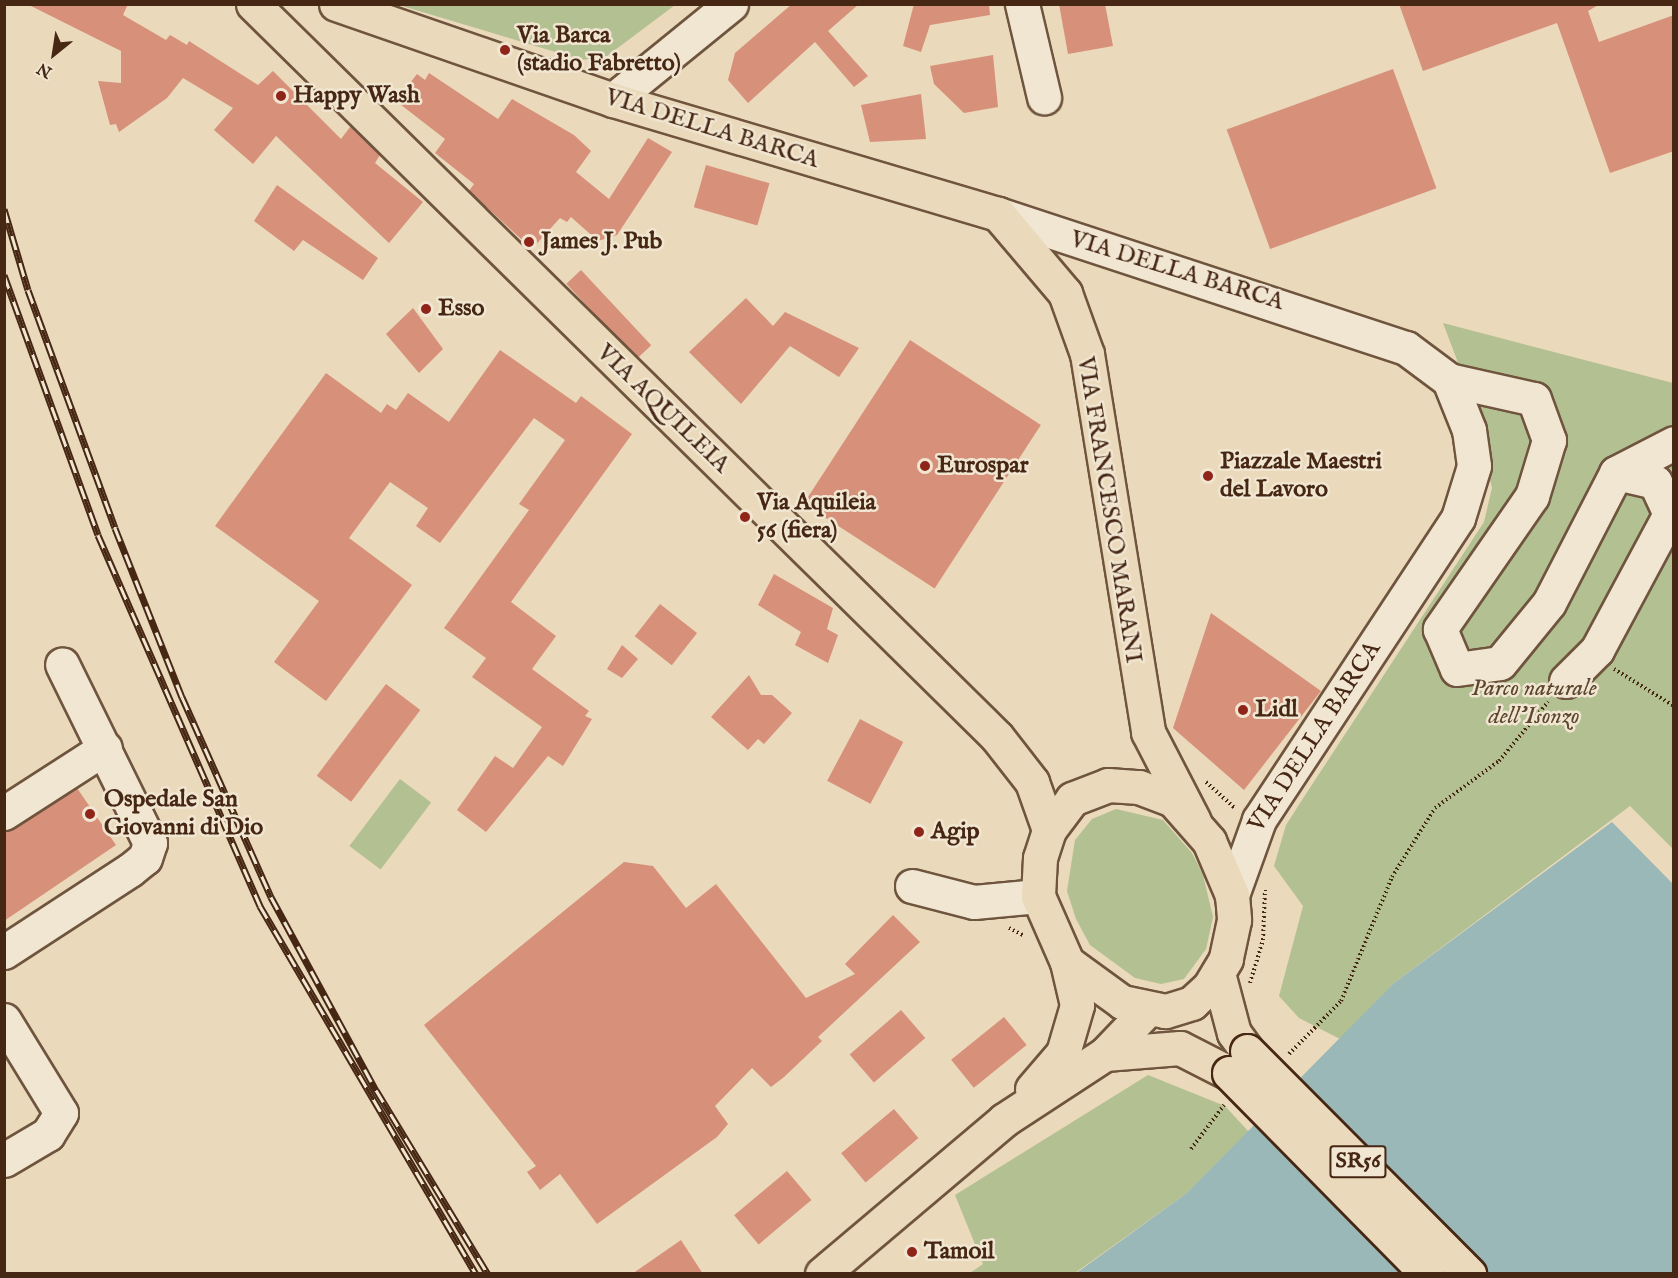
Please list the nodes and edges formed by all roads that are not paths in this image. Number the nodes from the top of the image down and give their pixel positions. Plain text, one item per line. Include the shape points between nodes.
1 (253, 4) edge
2 (336, 4) edge
3 (730, 4) edge
4 (1022, 4) edge
5 (1044, 97) dead end
6 (613, 100) junction
7 (998, 214) junction
8 (1449, 380) junction
9 (1674, 443) edge
10 (1616, 473) junction
11 (62, 664) dead end
12 (1566, 681) road end
13 (105, 748) junction
14 (4, 813) edge
15 (1194, 821) junction
16 (1049, 830) junction
17 (912, 886) dead end
18 (1232, 895) junction
19 (1038, 896) junction
20 (4, 952) edge
21 (1067, 962) junction
22 (1218, 973) junction
23 (1156, 1010) junction
24 (4, 1020) edge
25 (1105, 1054) junction
26 (1236, 1075) junction
27 (1004, 1120) junction
28 (4, 1160) edge
29 (822, 1274) edge
30 (1427, 1274) edge
31 (1469, 1274) edge

1 - 16 main road, VIA AQUILEIA via 993,733 1032,782
2 - 6 main road, VIA DELLA BARCA
3 - 6 street
4 - 5 street
6 - 7 main road, VIA DELLA BARCA
7 - 8 street, VIA DELLA BARCA via 1348,325 1406,348
7 - 15 main road, VIA FRANCESCO MARANI via 1065,293 1087,354 1148,732
8 - 10 street via 1534,399 1549,440 1532,496 1440,629 1457,669 1500,663 1549,603
8 - 18 street, VIA DELLA BARCA via 1469,430 1474,466 1458,518 1259,820
9 - 10 street
10 - 12 street via 1655,482 1670,514 1591,654
11 - 13 street
13 - 14 street
13 - 20 street via 150,843 145,858
15 - 16 main road via 1173,800 1140,787 1108,785 1072,799
15 - 18 main road via 1209,841
16 - 19 main road via 1040,858
17 - 19 street via 974,902
18 - 22 main road via 1234,920
19 - 21 main road
21 - 23 main road via 1097,988
21 - 27 main road via 1077,1005 1063,1053
22 - 23 main road via 1192,1003
22 - 26 main road, SR56 via 1234,1033
23 - 25 main road
23 - 26 main road, SR56
24 - 28 street via 62,1113 48,1134
25 - 26 main road via 1180,1048
25 - 27 main road
26 - 30 main road, SR56, bridge
26 - 31 main road, SR56, bridge
27 - 29 main road

